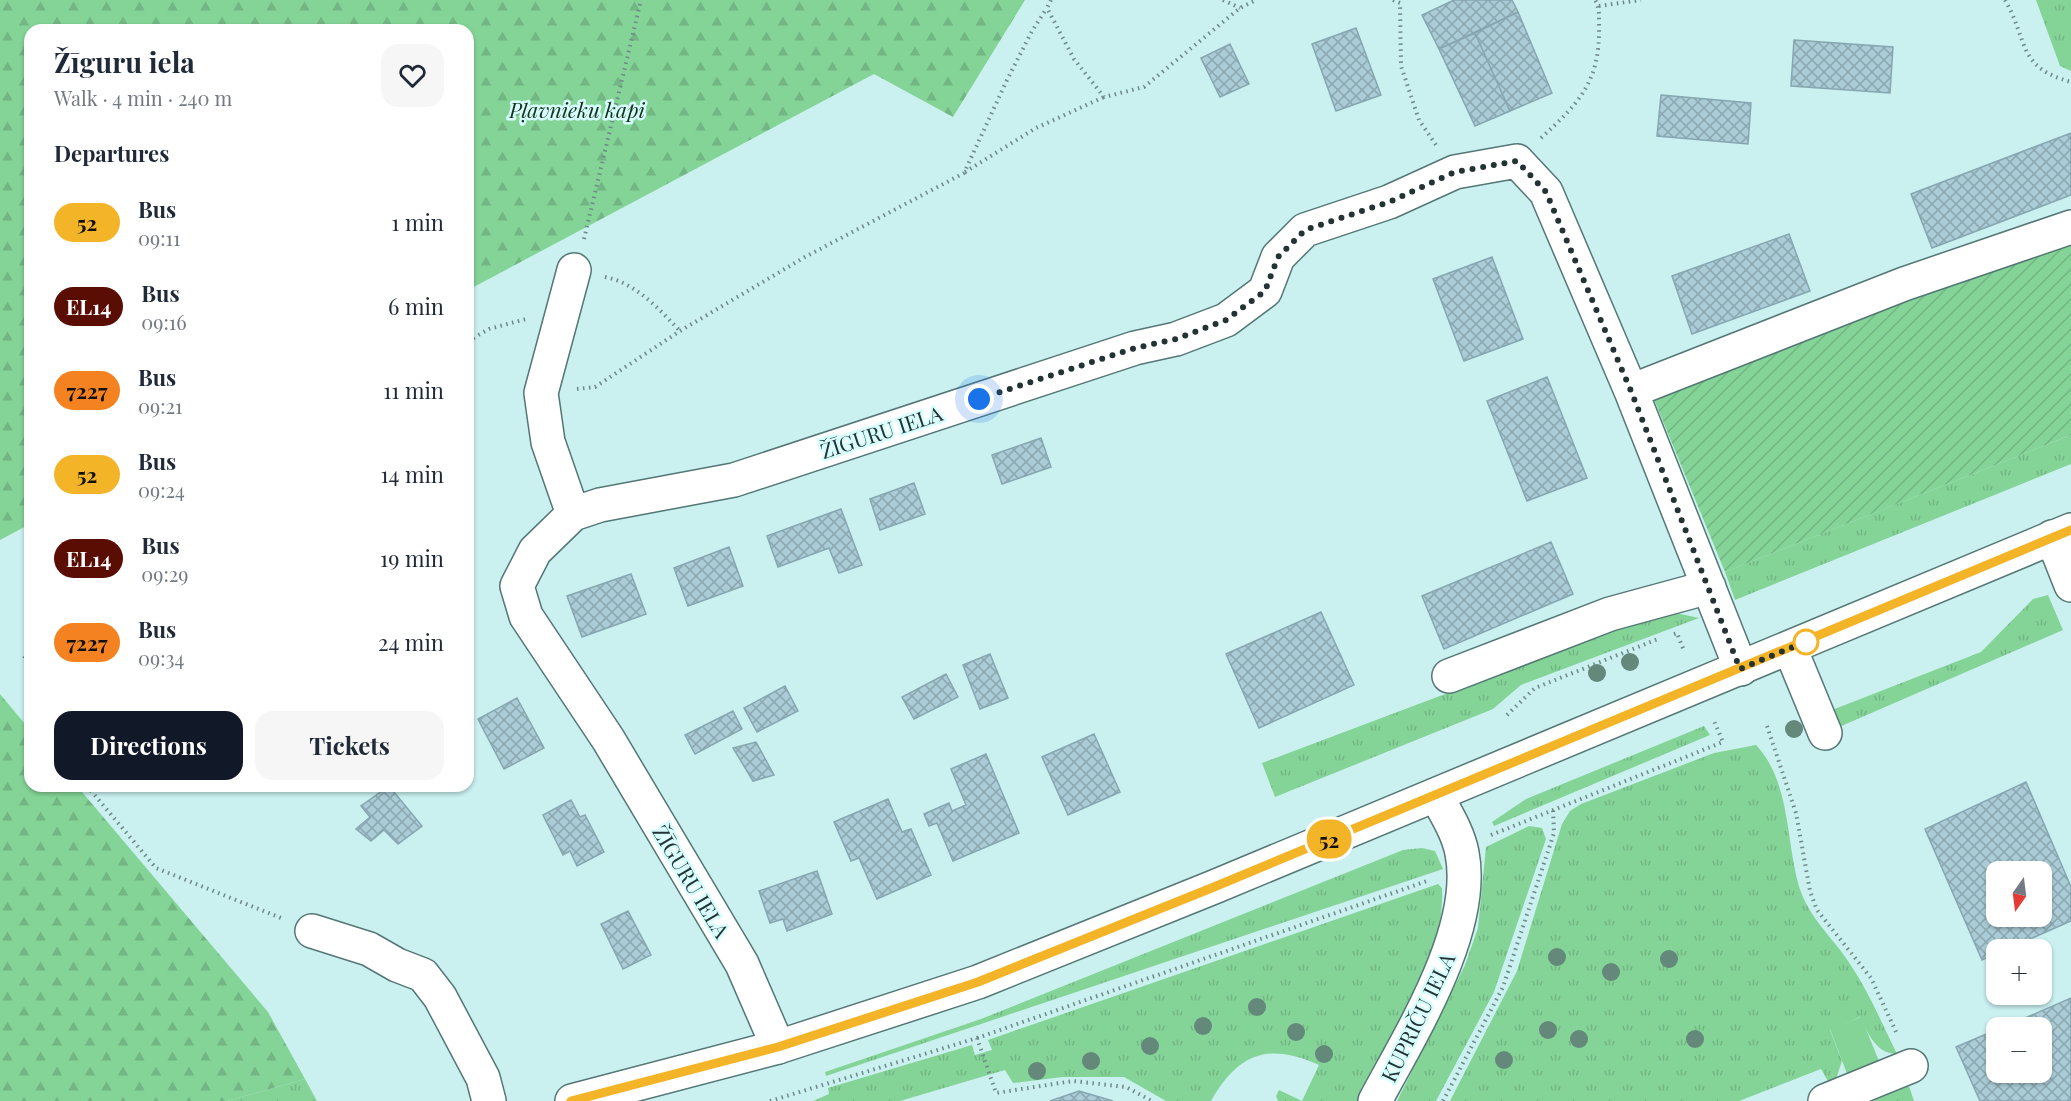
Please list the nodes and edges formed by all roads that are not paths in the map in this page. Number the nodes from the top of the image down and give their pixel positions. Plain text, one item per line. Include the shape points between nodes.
1 (2071, 227) edge
2 (574, 270) road end
3 (1631, 391) junction
4 (573, 514) junction
5 (2062, 534) edge
6 (2071, 585) edge
7 (1708, 586) junction
8 (1790, 648) junction
9 (1740, 669) junction
10 (1449, 676) dead end
11 (1825, 733) dead end
12 (1436, 795) junction
13 (312, 931) road end
14 (778, 1047) junction
15 (1911, 1066) road end
16 (489, 1101) edge
17 (572, 1101) edge
18 (1375, 1101) edge
19 (1826, 1101) edge

1 - 3 street via 1904,284
2 - 4 street via 541,393 548,442
3 - 4 street, ŽĪGURU IELA via 1546,192 1517,161 1455,172 1389,202 1305,230 1278,257 1265,291 1226,320 1176,339 1135,348 734,480 600,505
3 - 7 street
4 - 14 street, ŽĪGURU IELA via 535,551 518,586 526,616 608,739 742,964
5 - 6 street
5 - 8 street
7 - 9 street
7 - 10 street via 1610,614
8 - 9 street
8 - 11 street
9 - 12 street
12 - 14 street via 978,982
12 - 18 street, KUPRIČU IELA via 1462,855 1462,894 1453,942 1436,987
13 - 16 street via 369,949 423,975 440,997 483,1078
14 - 17 street
15 - 19 street

